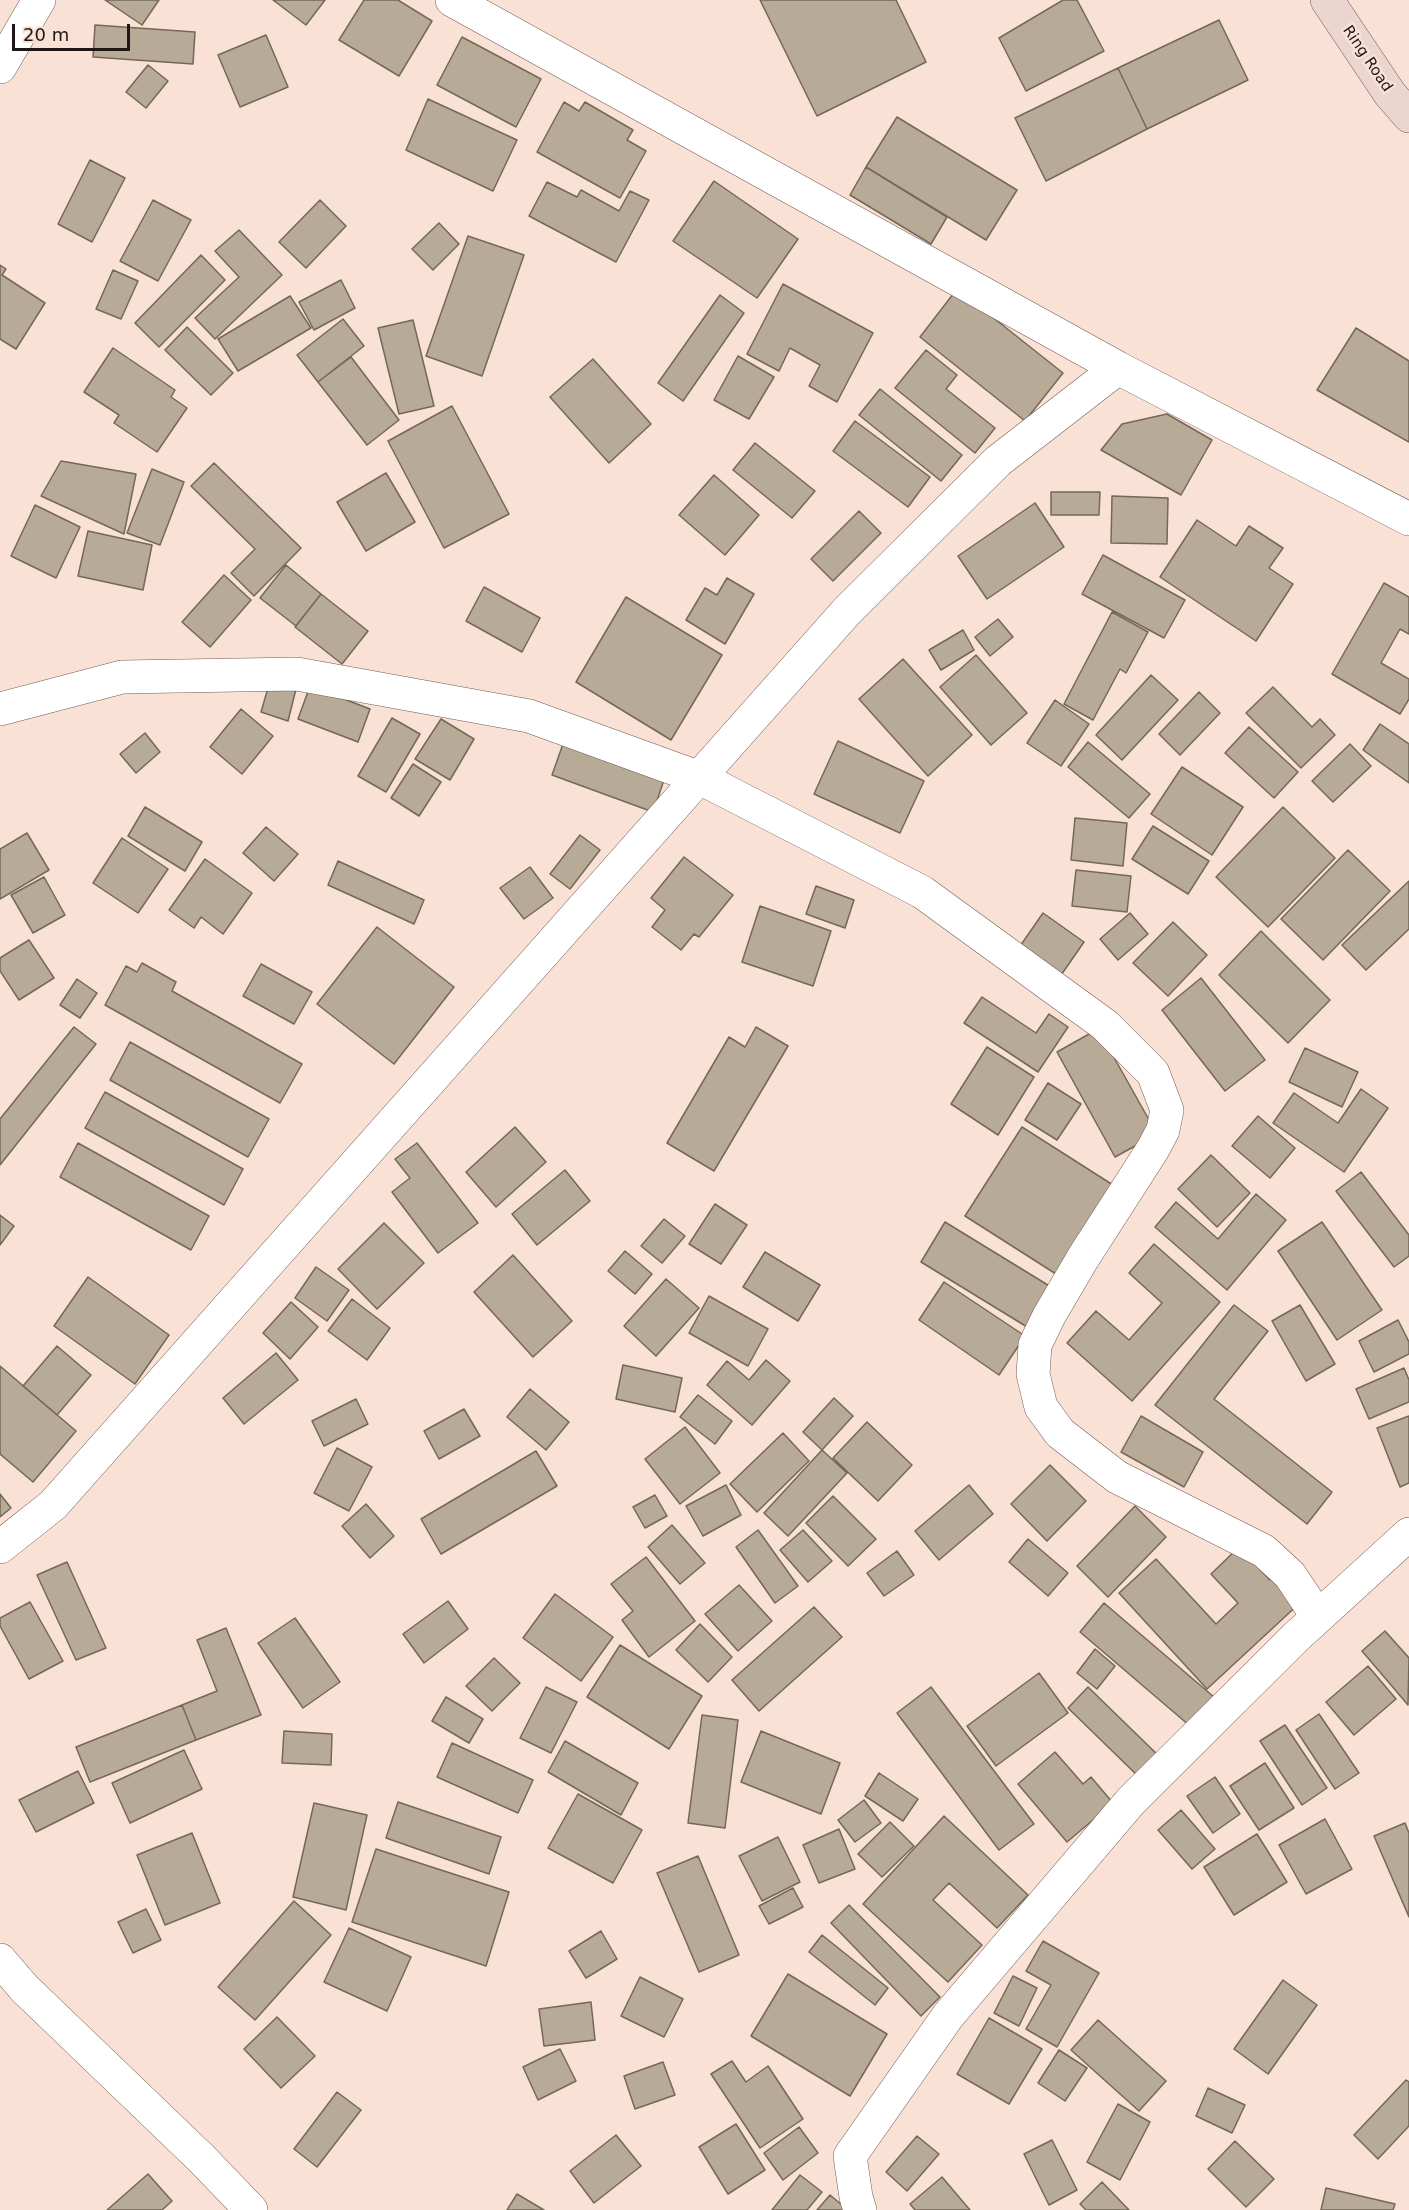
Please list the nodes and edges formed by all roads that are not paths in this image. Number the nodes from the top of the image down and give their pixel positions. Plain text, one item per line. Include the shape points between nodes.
1 (39, 0) edge
2 (452, 0) edge
3 (1327, 0) edge
4 (0, 67) edge
5 (1409, 116) edge
6 (1118, 368) junction
7 (1409, 519) edge
8 (0, 709) edge
9 (700, 778) junction
10 (1409, 1534) edge
11 (0, 1547) edge
12 (1318, 1617) junction
13 (0, 1960) edge
14 (251, 2210) edge
15 (860, 2210) edge

1 - 4 street
2 - 6 street
3 - 5 main road, Ring Road
6 - 7 street
6 - 9 street via 998,461 847,611
8 - 9 street via 122,677 297,675 529,716
9 - 11 street via 53,1505
9 - 12 street via 922,891 1105,1025 1153,1073 1167,1110 1163,1130 1083,1258 1035,1345 1034,1374 1041,1407 1060,1433 1117,1477 1264,1551 1290,1575
10 - 12 street
12 - 15 street via 1131,1802 948,2016 850,2156
13 - 14 street

